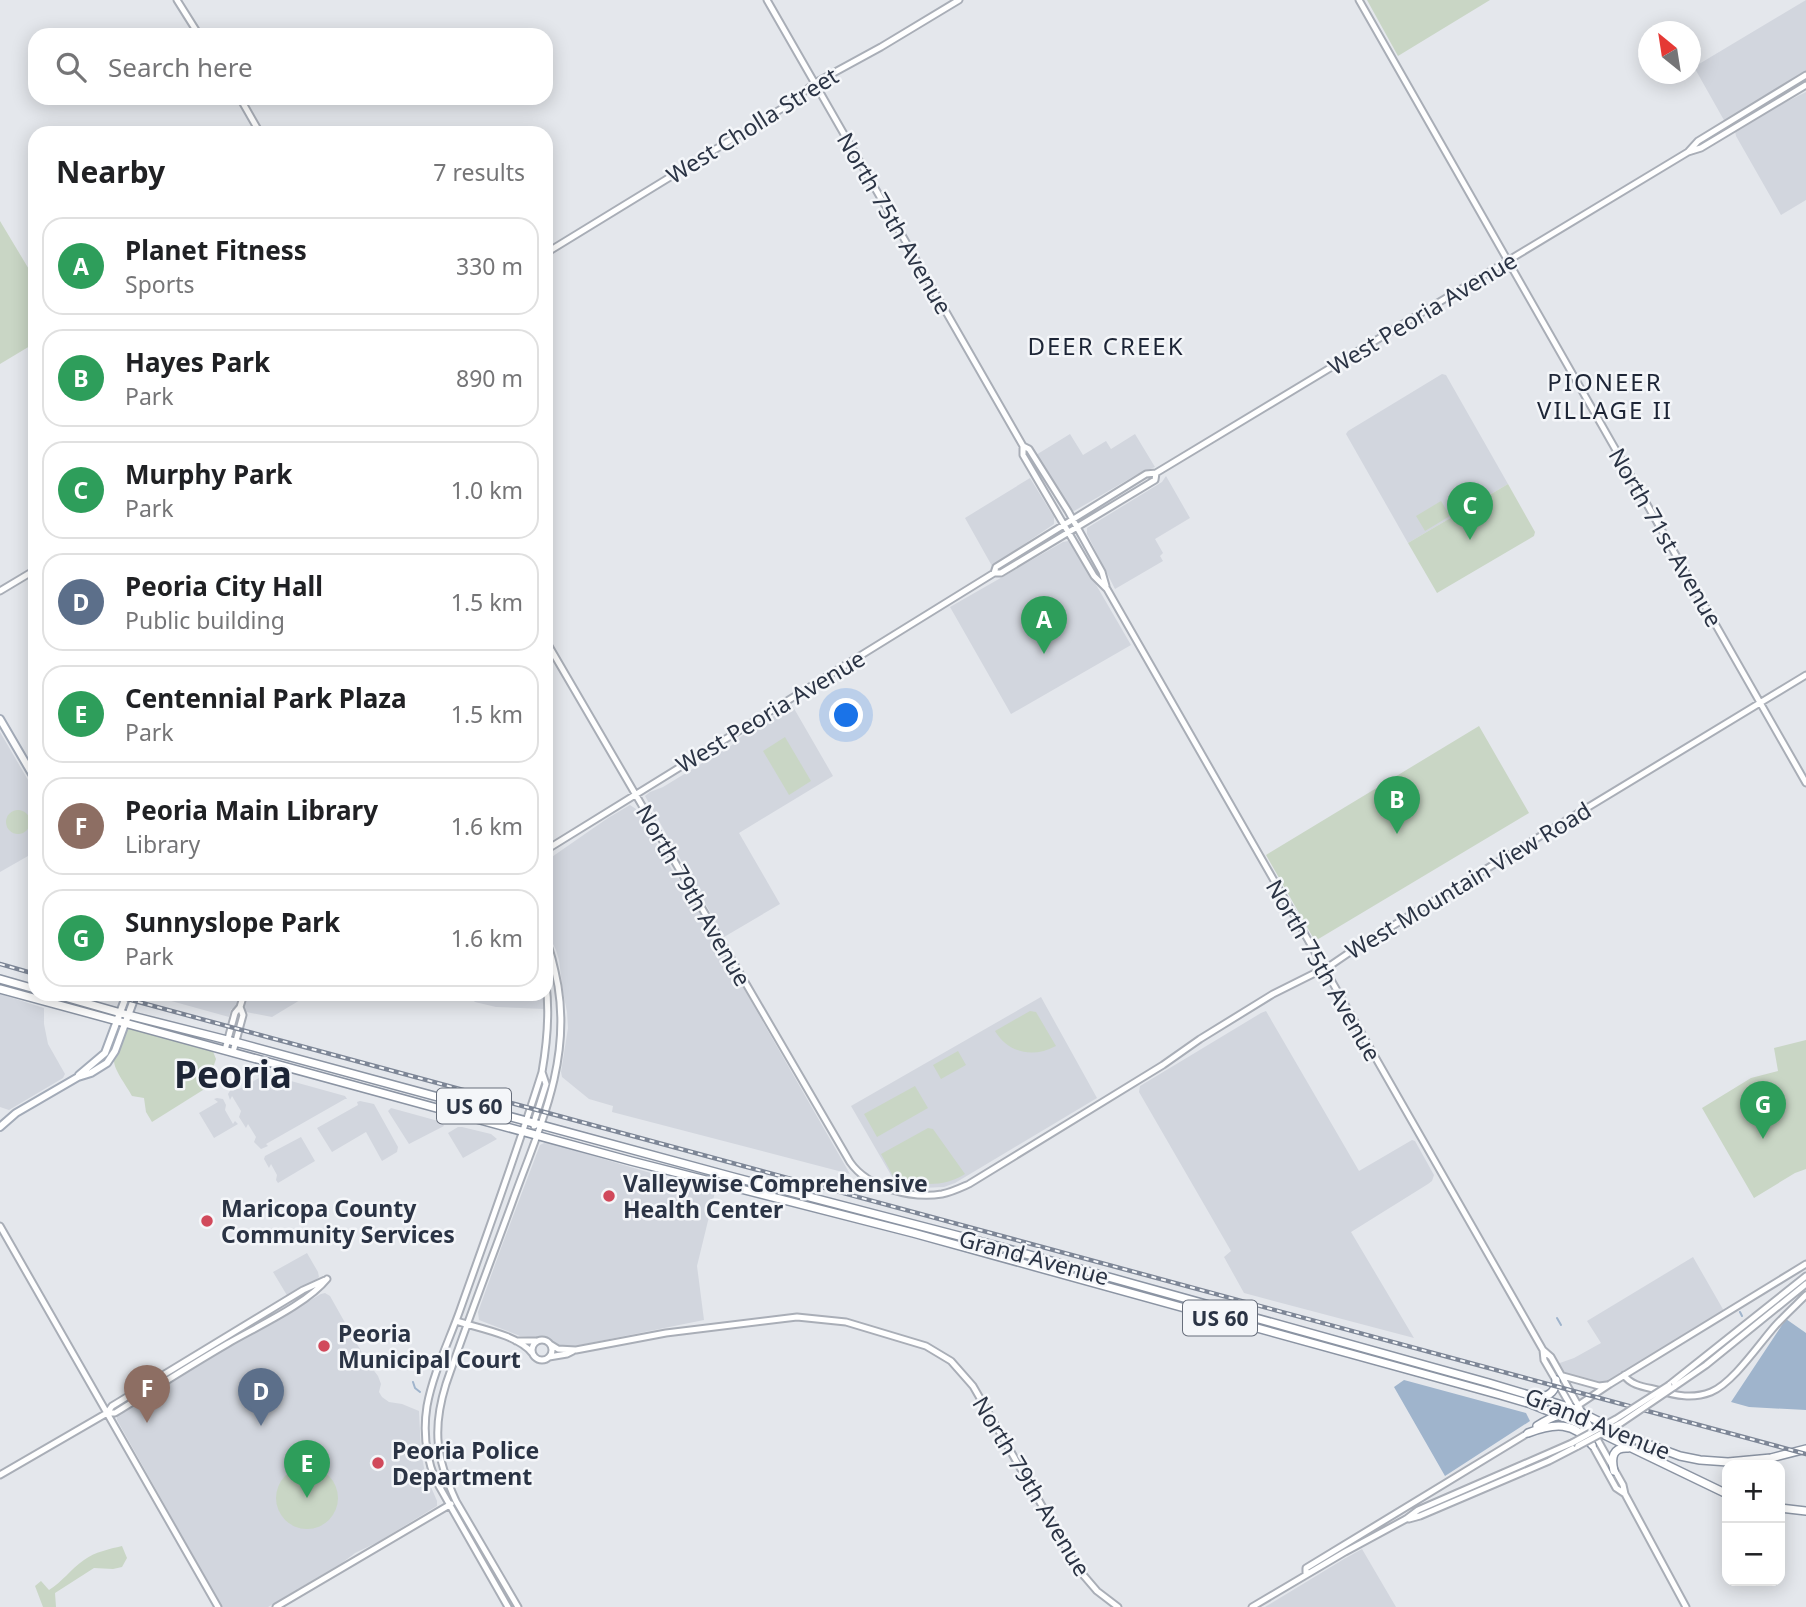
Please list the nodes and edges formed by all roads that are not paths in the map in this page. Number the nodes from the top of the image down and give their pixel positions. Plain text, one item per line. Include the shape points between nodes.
1 (177, 0) edge
2 (767, 0) edge
3 (959, 0) edge
4 (1359, 0) edge
5 (195, 28) edge
6 (1806, 75) edge
7 (815, 83) junction
8 (1806, 85) edge
9 (1762, 102) junction
10 (244, 105) edge
11 (256, 126) edge
12 (1729, 132) junction
13 (1688, 152) junction
14 (553, 249) edge
15 (1508, 261) junction
16 (1023, 446) junction
17 (1023, 455) junction
18 (1038, 464) junction
19 (1156, 474) junction
20 (1132, 483) junction
21 (1137, 491) junction
22 (1072, 519) junction
23 (1063, 524) junction
24 (1077, 528) junction
25 (1069, 533) junction
26 (28, 573) edge
27 (994, 573) junction
28 (1107, 589) junction
29 (0, 591) edge
30 (553, 653) edge
31 (1806, 676) edge
32 (1761, 703) junction
33 (0, 719) edge
34 (28, 767) edge
35 (1806, 783) edge
36 (635, 794) junction
37 (553, 846) edge
38 (553, 959) edge
39 (1323, 969) junction
40 (0, 979) edge
41 (28, 987) edge
42 (0, 989) edge
43 (28, 996) edge
44 (560, 999) junction
45 (553, 1000) edge
46 (51, 1001) edge
47 (74, 1001) edge
48 (126, 1001) edge
49 (132, 1001) edge
50 (242, 1001) edge
51 (548, 1001) edge
52 (123, 1018) junction
53 (232, 1041) junction
54 (229, 1051) junction
55 (533, 1122) junction
56 (0, 1127) edge
57 (522, 1131) junction
58 (537, 1135) junction
59 (841, 1149) joint
60 (0, 1226) edge
61 (1806, 1264) edge
62 (1806, 1276) edge
63 (1806, 1284) edge
64 (1806, 1295) edge
65 (280, 1304) junction
66 (1219, 1308) junction
67 (284, 1311) junction
68 (260, 1316) junction
69 (1216, 1317) junction
70 (456, 1321) junction
71 (264, 1322) junction
72 (468, 1325) junction
73 (516, 1340) junction
74 (536, 1341) junction
75 (550, 1344) junction
76 (576, 1350) junction
77 (532, 1353) junction
78 (548, 1357) junction
79 (179, 1369) junction
80 (1624, 1375) junction
81 (1558, 1377) junction
82 (1610, 1384) junction
83 (145, 1386) junction
84 (1671, 1386) junction
85 (148, 1392) junction
86 (1537, 1396) junction
87 (1531, 1404) junction
88 (107, 1413) junction
89 (1555, 1414) junction
90 (1579, 1414) junction
91 (1537, 1426) junction
92 (1590, 1428) junction
93 (1528, 1433) junction
94 (1592, 1445) junction
95 (1806, 1449) edge
96 (1635, 1450) junction
97 (438, 1452) junction
98 (429, 1462) junction
99 (1614, 1471) junction
100 (0, 1475) edge
101 (1722, 1492) edge
102 (1625, 1494) junction
103 (456, 1501) junction
104 (449, 1505) junction
105 (1785, 1509) edge
106 (1806, 1511) edge
107 (1323, 1561) junction
108 (218, 1607) edge
109 (276, 1607) edge
110 (508, 1607) edge
111 (518, 1607) edge
112 (1118, 1607) edge
113 (1252, 1607) edge
114 (1686, 1607) edge

1 - 5 main road
2 - 7 main road, North 75th Avenue
3 - 7 main road, West Cholla Street
4 - 15 main road, North 71st Avenue
6 - 9 main road, West Peoria Avenue
7 - 14 main road, West Cholla Street via 786,106
7 - 16 main road, North 75th Avenue
8 - 12 main road, West Peoria Avenue
9 - 12 main road
9 - 13 main road, West Peoria Avenue via 1698,141
10 - 11 main road
12 - 13 main road, West Peoria Avenue
13 - 15 main road, West Peoria Avenue
15 - 19 main road, West Peoria Avenue
15 - 32 main road, North 71st Avenue
16 - 17 main road, North 75th Avenue
16 - 18 main road, North 75th Avenue
17 - 18 main road
17 - 23 main road, North 75th Avenue
18 - 22 main road, North 75th Avenue
19 - 20 main road, West Peoria Avenue via 1146,474
19 - 21 main road, West Peoria Avenue via 1155,480
20 - 21 main road
20 - 22 main road, West Peoria Avenue
21 - 24 main road, West Peoria Avenue
22 - 23 main road, West Peoria Avenue
22 - 24 main road, North 75th Avenue
23 - 25 main road, North 75th Avenue
23 - 27 main road, West Peoria Avenue via 996,567
24 - 25 main road, West Peoria Avenue
24 - 28 main road, North 75th Avenue
25 - 27 main road, West Peoria Avenue
25 - 28 main road, North 75th Avenue
26 - 29 main road
27 - 36 main road, West Peoria Avenue
28 - 39 main road, North 75th Avenue
30 - 36 main road, North 79th Avenue
31 - 32 main road, West Mountain View Road
32 - 35 main road, North 71st Avenue
32 - 39 main road, West Mountain View Road
33 - 34 main road
36 - 37 main road, West Peoria Avenue
36 - 59 main road, North 79th Avenue
38 - 44 main road
39 - 59 main road, West Mountain View Road via 1273,994 957,1189 928,1195 890,1188 862,1177
39 - 81 main road, North 75th Avenue via 1543,1350 1544,1360
40 - 41 highway
42 - 43 highway, Grand Avenue / US 60
44 - 45 main road
44 - 55 main road via 558,1064
46 - 52 highway, Grand Avenue / US 60
47 - 52 highway, Grand Avenue / US 60
48 - 52 main road
49 - 52 main road
50 - 53 main road via 243,1015
51 - 55 main road via 547,1045
52 - 53 highway, Grand Avenue / US 60
52 - 54 highway, Grand Avenue / US 60
52 - 56 main road via 105,1053 78,1077
53 - 54 main road
53 - 55 highway, Grand Avenue / US 60
54 - 57 highway, Grand Avenue / US 60
55 - 57 main road
55 - 58 main road
55 - 66 highway, Grand Avenue / US 60
57 - 58 highway, Grand Avenue / US 60
57 - 70 main road
58 - 69 highway, Grand Avenue / US 60
58 - 72 main road
60 - 88 main road
61 - 80 main road
62 - 84 main road
63 - 84 main road via 1706,1365
64 - 80 main road via 1728,1380 1710,1392 1674,1395 1635,1384
65 - 67 main road
65 - 67 main road via 327,1279
65 - 68 main road
66 - 69 highway
66 - 86 highway, Grand Avenue / US 60
67 - 71 main road
68 - 71 main road
68 - 79 main road
69 - 87 highway, Grand Avenue / US 60
70 - 72 main road
70 - 98 main road via 427,1406
71 - 79 main road
72 - 73 main road
72 - 97 main road via 439,1408
73 - 74 main road
73 - 77 main road
74 - 75 main road
74 - 77 main road
75 - 76 main road
75 - 78 main road
76 - 78 main road
76 - 112 main road, North 79th Avenue via 666,1333 797,1317 846,1322 926,1346 951,1361 967,1378 1079,1570
77 - 78 main road via 539,1359
79 - 83 main road
79 - 85 main road
80 - 82 main road
81 - 82 main road
81 - 86 highway via 1552,1392
81 - 90 main road, North 75th Avenue
82 - 90 main road
83 - 85 main road
83 - 88 main road
84 - 107 main road, bridge via 1575,1444 1418,1510
85 - 88 main road via 115,1413
86 - 90 highway, Grand Avenue / US 60
87 - 89 highway, Grand Avenue / US 60
87 - 91 highway via 1539,1413
88 - 100 main road
88 - 108 main road
89 - 90 highway
89 - 90 highway, Grand Avenue / US 60
89 - 91 highway
90 - 92 highway, Grand Avenue / US 60
90 - 94 main road, North 75th Avenue
90 - 95 highway, Grand Avenue via 1668,1452 1715,1462 1764,1459
91 - 93 highway
92 - 96 highway, Grand Avenue / US 60
92 - 99 main road, North 75th Avenue
93 - 94 highway via 1545,1426 1564,1426 1580,1432
93 - 107 main road
94 - 102 main road, North 75th Avenue via 1616,1488
96 - 99 highway via 1623,1447 1615,1451
96 - 101 highway, Grand Avenue / US 60
97 - 98 main road
97 - 103 main road
98 - 104 main road
99 - 102 main road, North 75th Avenue
102 - 114 main road, North 75th Avenue
103 - 104 main road
103 - 111 main road
104 - 109 main road
104 - 110 main road
105 - 106 highway
107 - 113 main road

